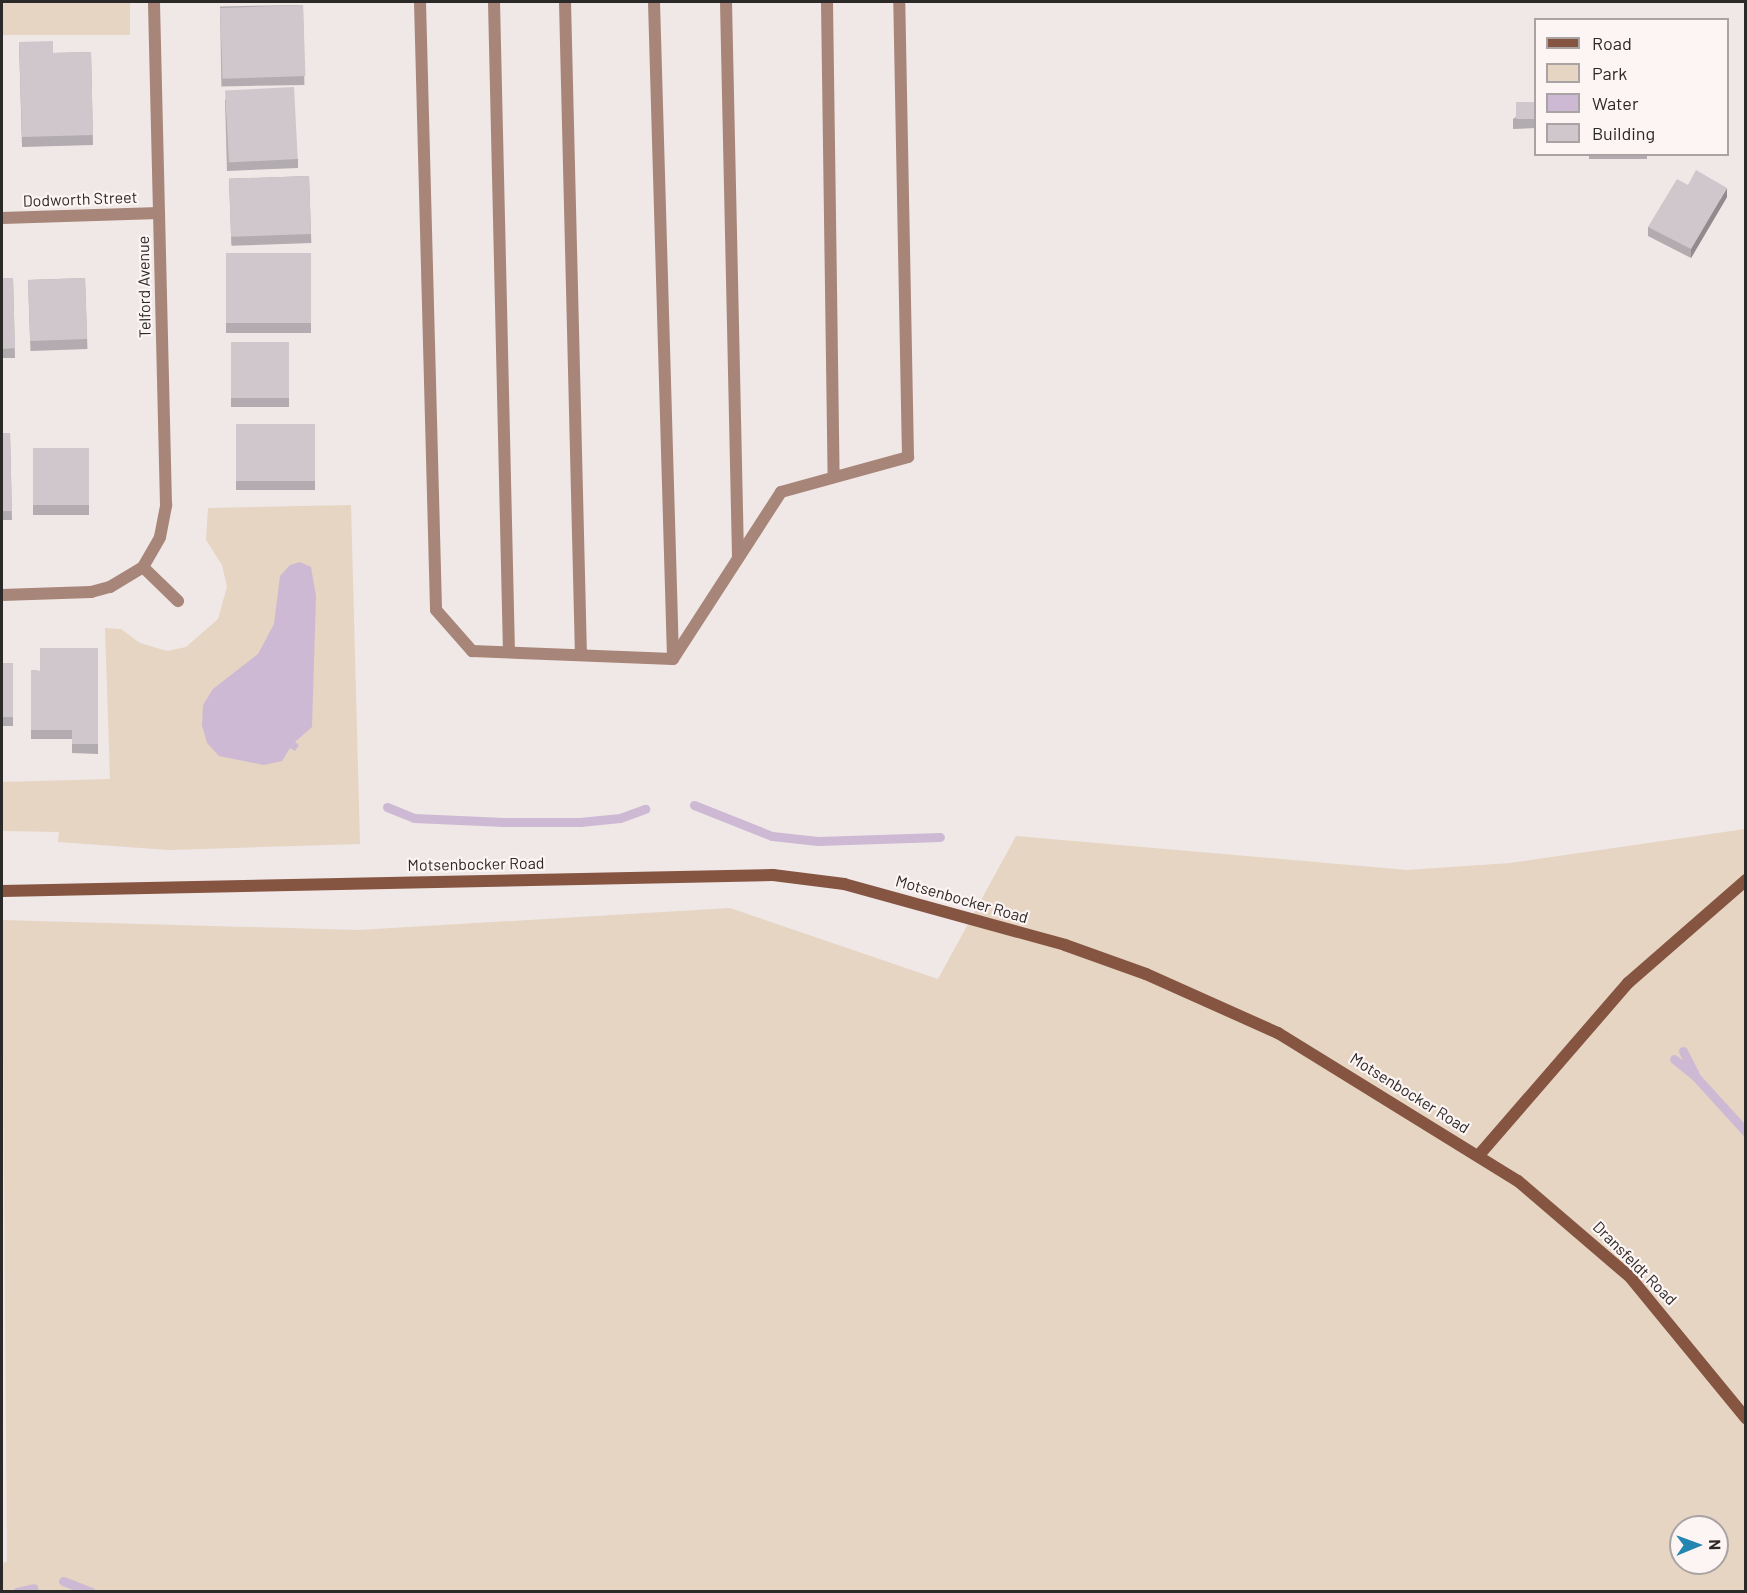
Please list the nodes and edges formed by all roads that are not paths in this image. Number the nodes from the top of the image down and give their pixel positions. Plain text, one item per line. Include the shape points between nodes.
1 (154, 2) edge
2 (420, 2) edge
3 (494, 2) edge
4 (565, 2) edge
5 (654, 2) edge
6 (726, 2) edge
7 (826, 2) edge
8 (899, 2) edge
9 (159, 213) junction
10 (2, 218) edge
11 (834, 476) junction
12 (738, 558) junction
13 (143, 567) junction
14 (2, 594) edge
15 (178, 602) dead end
16 (509, 652) junction
17 (582, 655) junction
18 (673, 659) junction
19 (1746, 880) edge
20 (2, 891) edge
21 (1479, 1155) junction
22 (1746, 1418) edge

1 - 9 street, Telford Avenue
2 - 16 street via 436,610 472,651
3 - 16 street
4 - 17 street
5 - 18 street
6 - 12 street
7 - 11 street
8 - 11 street via 908,457
9 - 10 street, Dodworth Street
9 - 13 street, Telford Avenue via 166,506 160,537
11 - 12 street via 781,492
12 - 18 street
13 - 14 street via 110,587 91,592
13 - 15 street
16 - 17 street
17 - 18 street
19 - 21 main road, Motsenbocker Road via 1628,983
20 - 21 main road, Motsenbocker Road via 729,875 773,875 844,884 1065,945 1179,987 1288,1039
21 - 22 main road, Dransfeldt Road via 1554,1208 1630,1277

